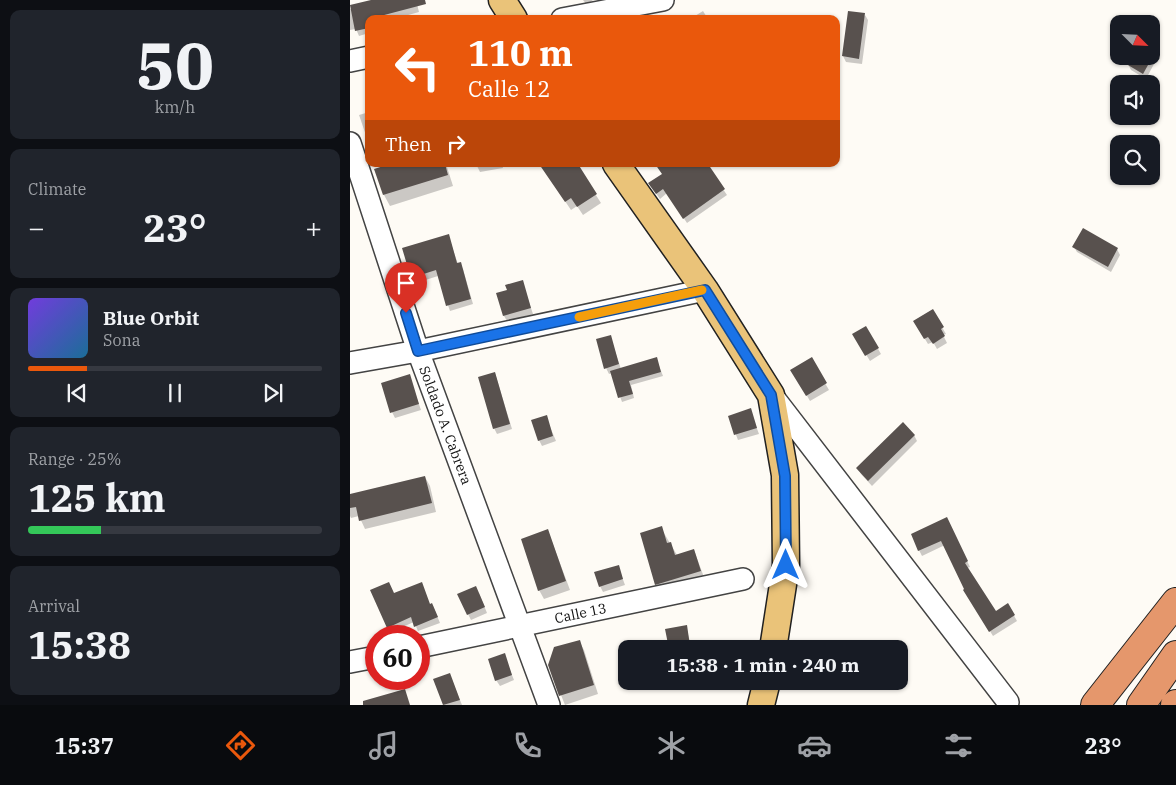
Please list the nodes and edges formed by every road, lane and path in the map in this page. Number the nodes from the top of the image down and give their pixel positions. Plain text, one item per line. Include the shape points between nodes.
1 (502, 0) edge
2 (662, 0) edge
3 (511, 15) edge
4 (583, 15) edge
5 (365, 58) edge
6 (350, 61) edge
7 (350, 143) edge
8 (618, 167) edge
9 (705, 290) junction
10 (418, 351) junction
11 (350, 363) edge
12 (768, 389) junction
13 (742, 579) dead end
14 (1176, 602) edge
15 (519, 625) junction
16 (774, 640) edge
17 (430, 645) edge
18 (1176, 655) edge
19 (365, 659) edge
20 (350, 662) edge
21 (765, 690) edge
22 (1008, 702) dead end
23 (549, 705) edge
24 (761, 705) edge
25 (1095, 705) edge
26 (1141, 705) edge

1 - 3 main road
2 - 4 street
5 - 6 street
7 - 10 street, Soldado A. Cabrera
8 - 9 main road
9 - 10 street
9 - 12 main road
10 - 11 street
10 - 15 street, Soldado A. Cabrera
12 - 16 main road via 785,476 786,565
12 - 22 street
13 - 15 street, Calle 13
14 - 25 highway
15 - 17 street, Calle 13
15 - 23 street, Soldado A. Cabrera
18 - 26 highway
19 - 20 street
21 - 24 main road

